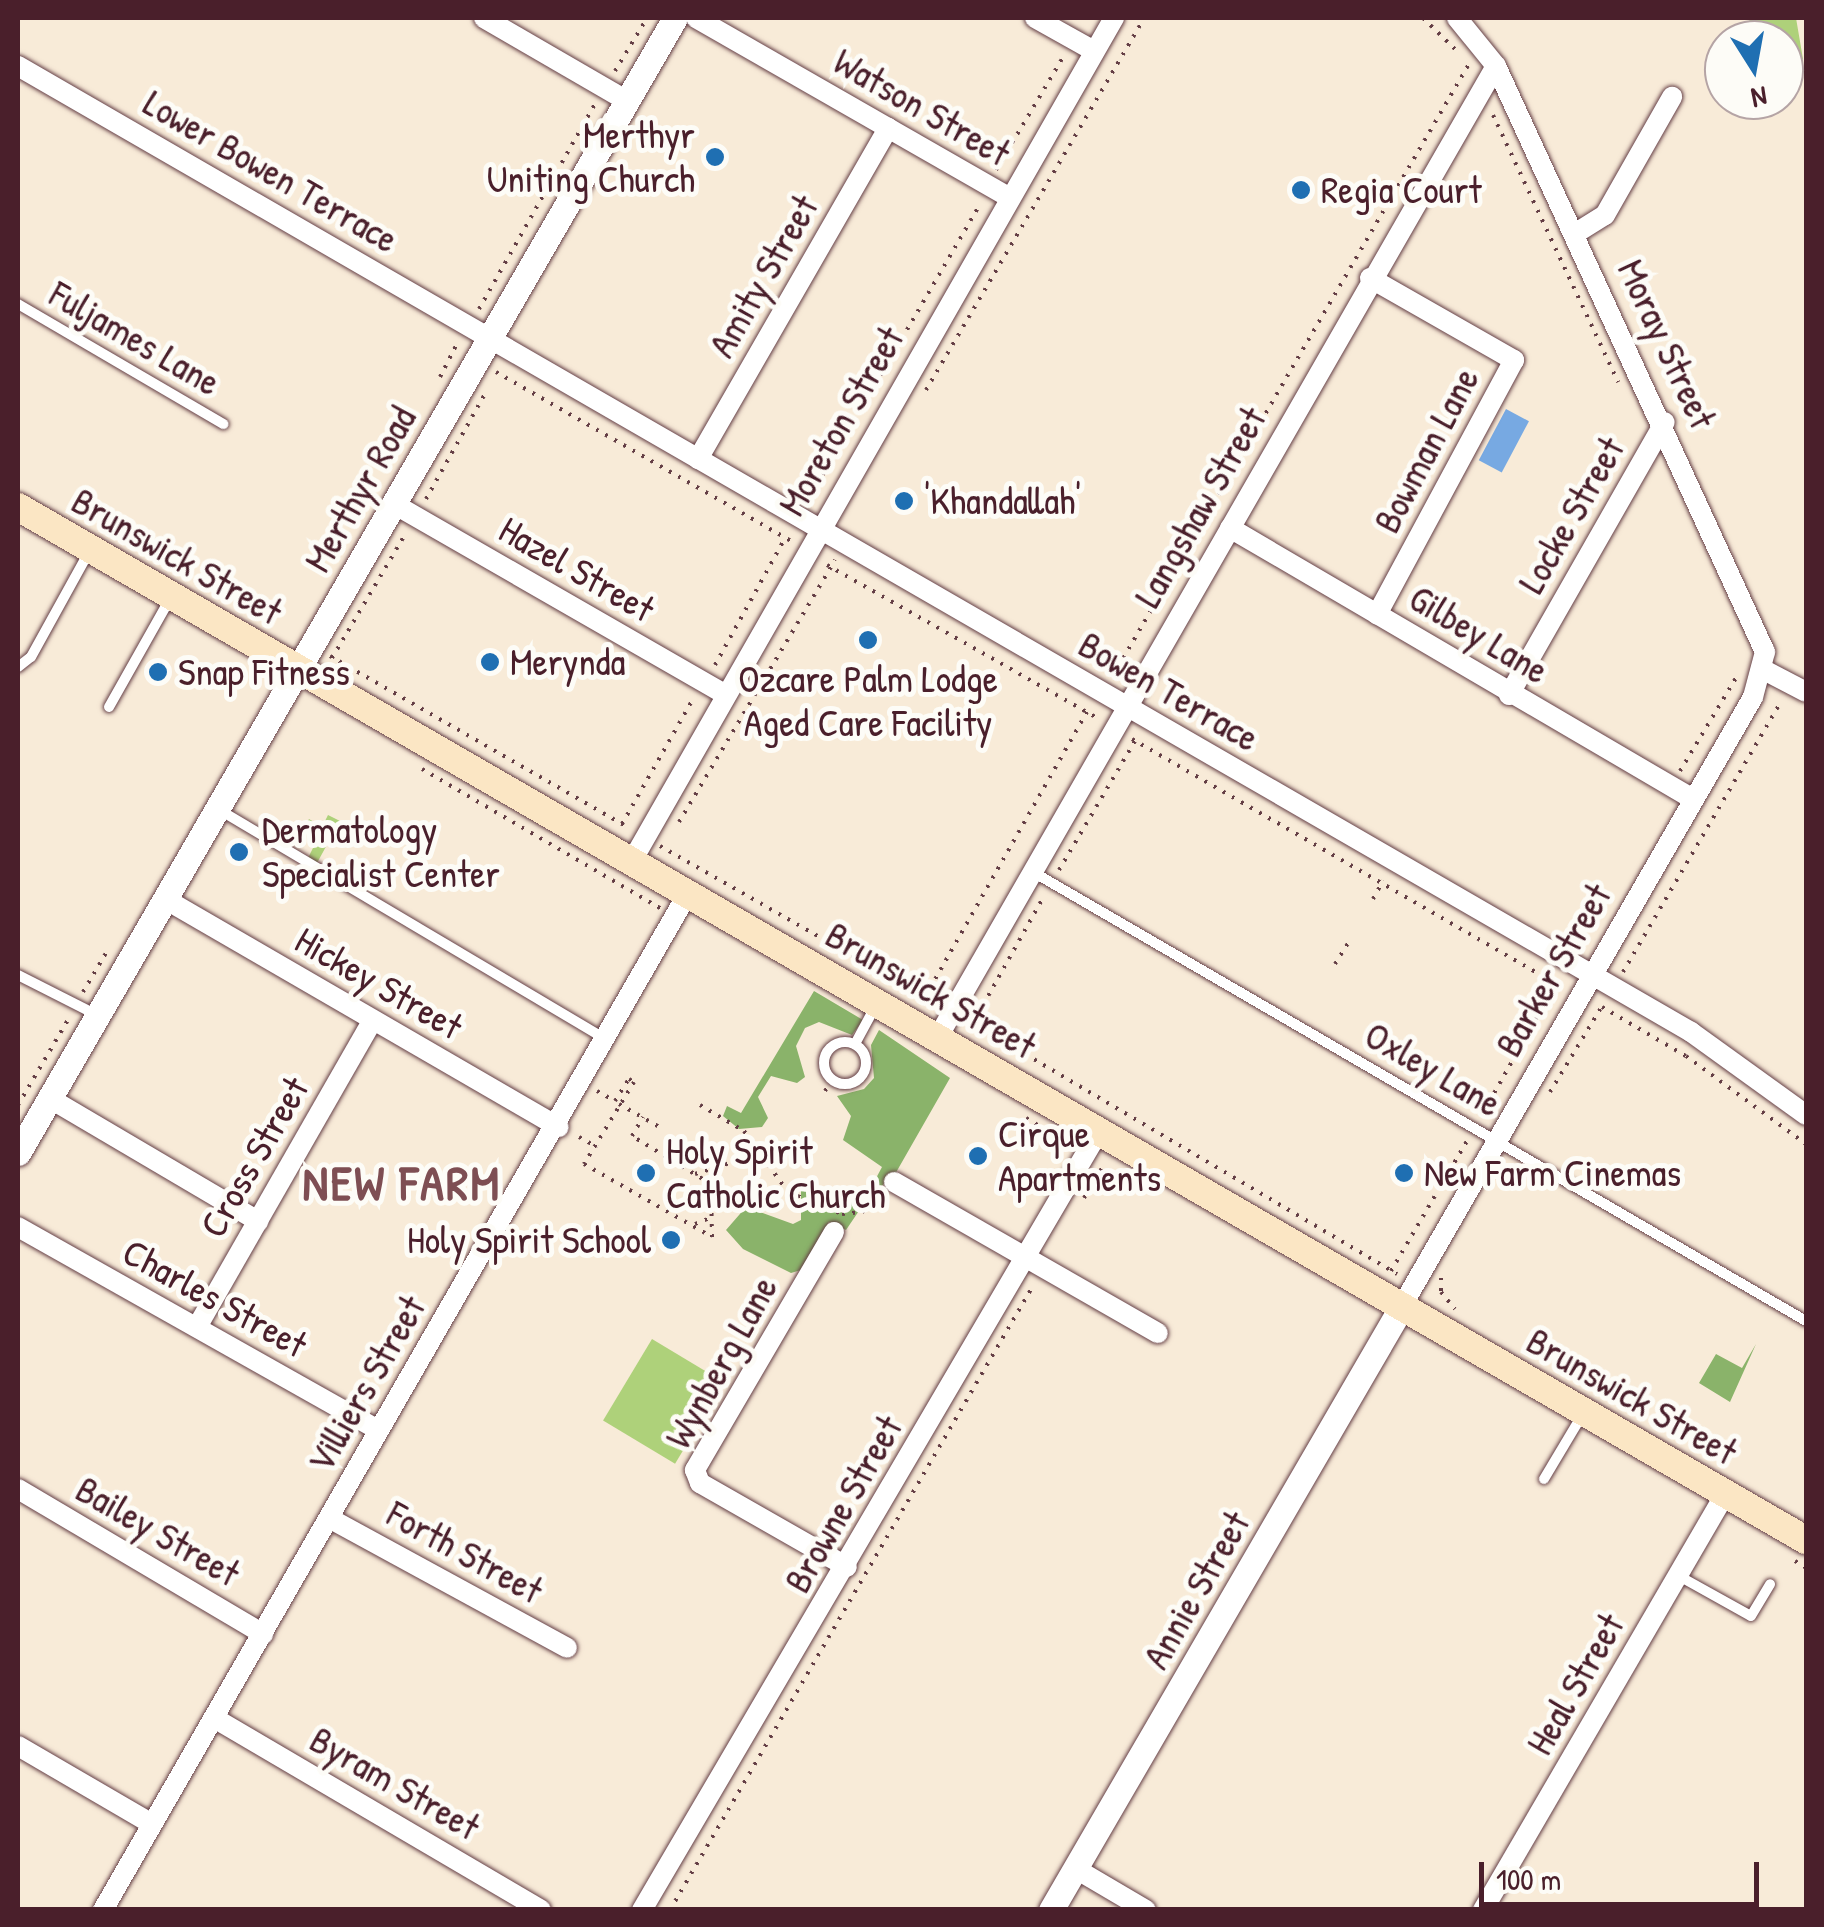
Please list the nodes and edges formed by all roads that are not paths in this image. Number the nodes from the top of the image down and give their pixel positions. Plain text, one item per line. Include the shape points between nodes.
1 (484, 18) edge
2 (675, 18) edge
3 (696, 18) edge
4 (1035, 18) edge
5 (1114, 18) edge
6 (1457, 18) edge
7 (1094, 51) junction
8 (18, 66) edge
9 (1496, 66) junction
10 (1672, 98) dead end
11 (627, 101) junction
12 (888, 128) junction
13 (1010, 198) junction
14 (1576, 233) junction
15 (1370, 278) junction
16 (18, 304) edge
17 (490, 339) junction
18 (1665, 422) junction
19 (223, 424) dead end
20 (698, 459) junction
21 (18, 507) edge
22 (403, 514) junction
23 (820, 528) junction
24 (1230, 528) junction
25 (90, 549) junction
26 (172, 596) junction
27 (1377, 614) junction
28 (18, 667) edge
29 (1755, 667) junction
30 (298, 670) junction
31 (1806, 692) edge
32 (724, 694) junction
33 (1509, 695) junction
34 (1125, 706) junction
35 (108, 707) dead end
36 (1693, 799) junction
37 (218, 810) junction
38 (632, 861) junction
39 (1029, 870) junction
40 (688, 893) junction
41 (165, 899) junction
42 (1592, 974) junction
43 (18, 975) edge
44 (878, 1003) junction
45 (87, 1010) junction
46 (372, 1021) junction
47 (938, 1037) junction
48 (608, 1040) junction
49 (856, 1044) junction
50 (49, 1098) junction
51 (1806, 1115) edge
52 (559, 1126) junction
53 (1098, 1130) junction
54 (1495, 1139) junction
55 (18, 1153) edge
56 (894, 1182) road end
57 (258, 1221) junction
58 (18, 1227) edge
59 (834, 1232) dead end
60 (1035, 1263) junction
61 (1402, 1306) junction
62 (1806, 1321) edge
63 (197, 1327) junction
64 (1158, 1333) dead end
65 (1585, 1412) junction
66 (379, 1430) junction
67 (1544, 1479) dead end
68 (18, 1490) edge
69 (1726, 1493) junction
70 (329, 1518) junction
71 (1806, 1540) edge
72 (847, 1567) junction
73 (1678, 1576) junction
74 (1770, 1584) dead end
75 (263, 1634) junction
76 (568, 1648) dead end
77 (214, 1718) junction
78 (18, 1746) edge
79 (152, 1824) junction
80 (1076, 1868) junction
81 (103, 1910) edge
82 (541, 1910) edge
83 (642, 1910) edge
84 (1052, 1910) edge
85 (1146, 1910) edge
86 (1483, 1910) edge

1 - 11 street
2 - 11 street, Merthyr Road
3 - 12 street, Watson Street
4 - 7 street
5 - 7 street, Moreton Street
6 - 9 street, Moray Street
7 - 13 street, Moreton Street
8 - 17 street, Lower Bowen Terrace
9 - 14 street, Moray Street
9 - 15 street, Langshaw Street
10 - 14 street via 1605,215
11 - 17 street, Merthyr Road
12 - 13 street, Watson Street
12 - 20 street, Amity Street
13 - 23 street, Moreton Street
14 - 18 street, Moray Street
15 - 24 street, Langshaw Street
15 - 27 street, Bowman Lane via 1514,360
16 - 19 lane, Fuljames Lane
17 - 20 street, Bowen Terrace
17 - 22 street, Merthyr Road
18 - 29 street, Moray Street via 1761,631
18 - 33 street, Locke Street
20 - 23 street, Bowen Terrace
21 - 25 main road, Brunswick Street
22 - 30 street, Merthyr Road
22 - 32 street, Hazel Street
23 - 32 street, Moreton Street
23 - 34 street, Bowen Terrace
24 - 27 street, Gilbey Lane
24 - 34 street, Langshaw Street
25 - 26 main road, Brunswick Street
25 - 28 lane via 32,656
26 - 30 main road, Brunswick Street
26 - 35 lane
27 - 33 street, Gilbey Lane
29 - 31 street
29 - 36 street, Barker Street
30 - 37 street, Merthyr Road
30 - 38 main road, Brunswick Street
32 - 38 street, Moreton Street
33 - 36 street, Gilbey Lane
34 - 39 street, Langshaw Street
34 - 42 street, Bowen Terrace
36 - 42 street, Barker Street
37 - 41 street, Merthyr Road
37 - 48 lane
38 - 40 main road, Brunswick Street
39 - 47 street, Langshaw Street
39 - 54 lane, Oxley Lane
40 - 44 main road, Brunswick Street
40 - 48 street, Villiers Street
41 - 45 street, Merthyr Road
41 - 46 street, Hickey Street
42 - 51 street, Bowen Terrace via 1691,1032
42 - 54 street, Barker Street
43 - 45 lane
44 - 47 main road, Brunswick Street
44 - 49 lane
45 - 50 street, Merthyr Road
46 - 52 street, Hickey Street
46 - 57 street, Cross Street
47 - 53 main road, Brunswick Street
48 - 52 street, Villiers Street
49 - 49 lane via 865,1053 864,1074 852,1083 832,1080 824,1069 828,1049
50 - 55 street, Merthyr Road
50 - 57 street
52 - 66 street, Villiers Street
53 - 60 street, Browne Street
53 - 61 main road, Brunswick Street
54 - 61 street, Barker Street
54 - 62 lane, Oxley Lane
56 - 60 street
57 - 63 street, Cross Street
58 - 63 street, Charles Street
59 - 72 street, Wynberg Lane via 696,1470 700,1483
60 - 64 street
60 - 72 street, Browne Street
61 - 65 main road, Brunswick Street
61 - 80 street, Annie Street
63 - 66 street, Charles Street
65 - 67 lane
65 - 69 main road, Brunswick Street
66 - 70 street, Villiers Street
68 - 75 street, Bailey Street
69 - 71 main road, Brunswick Street
69 - 73 street, Heal Street
70 - 75 street, Villiers Street
70 - 76 street, Forth Street
72 - 83 street, Browne Street
73 - 74 lane via 1751,1616
73 - 86 street, Heal Street
75 - 77 street, Villiers Street
77 - 79 street, Villiers Street
77 - 82 street, Byram Street
78 - 79 street
79 - 81 street, Villiers Street
80 - 84 street, Annie Street
80 - 85 street

